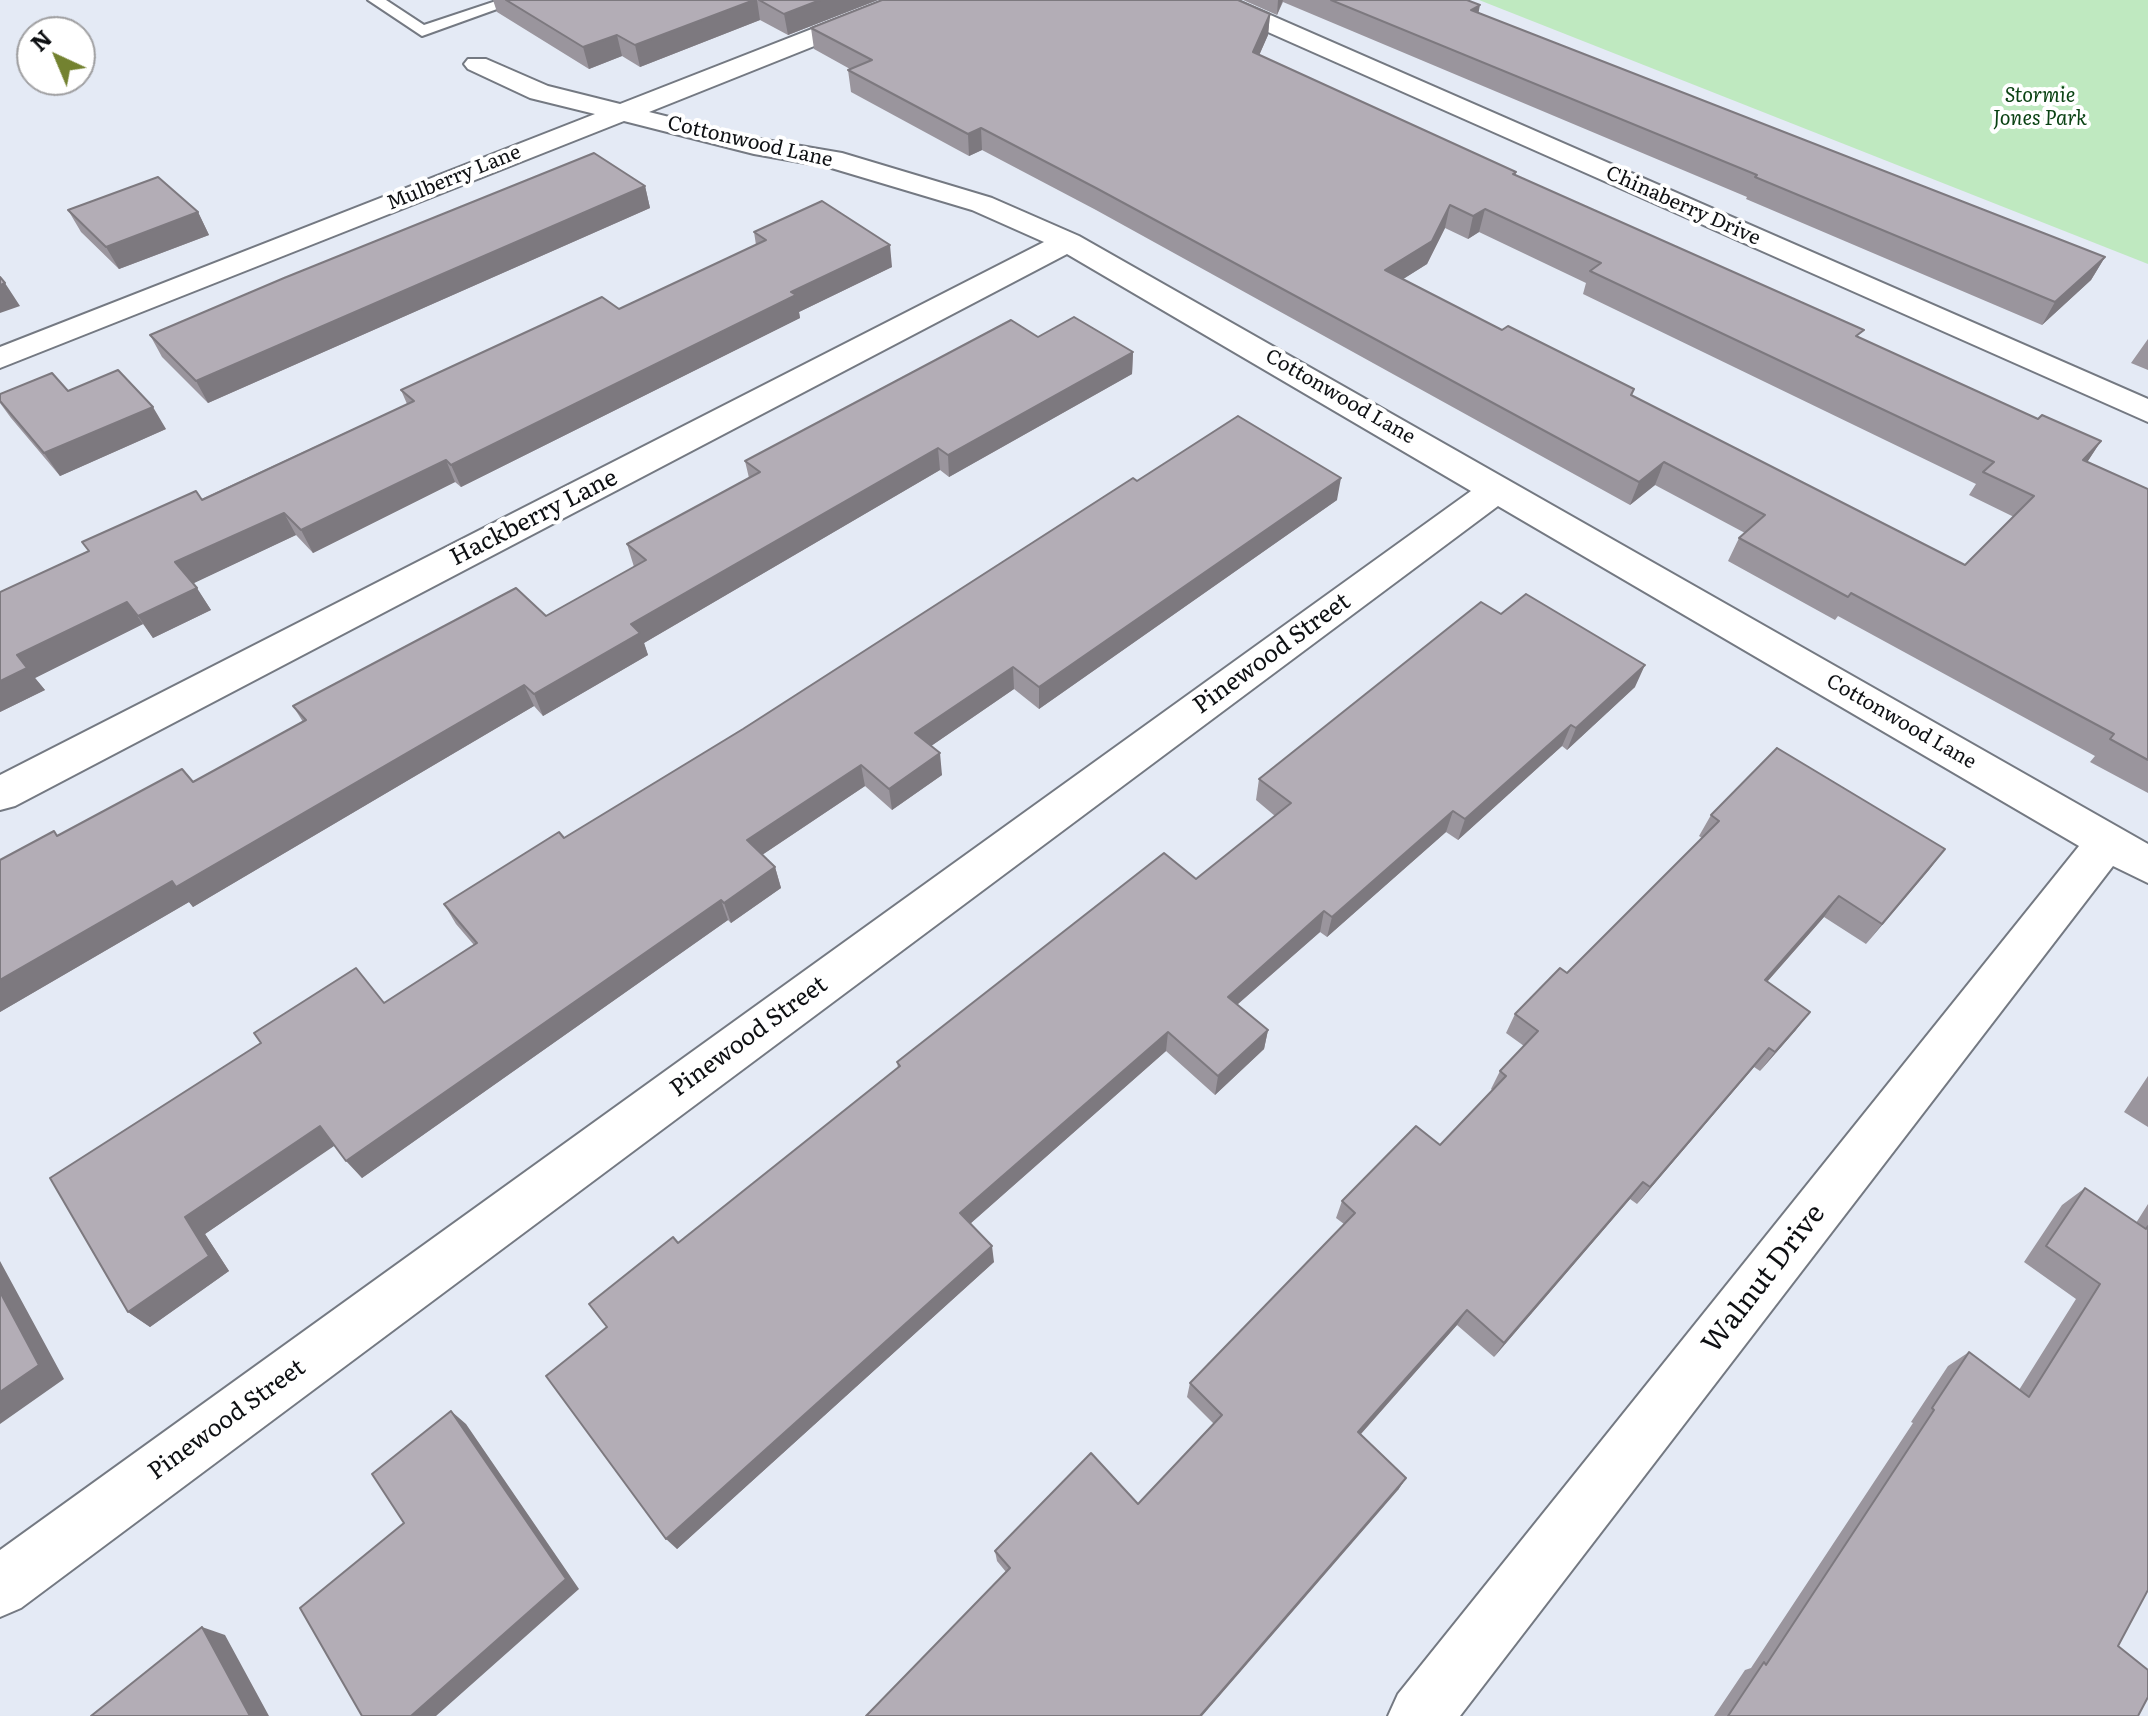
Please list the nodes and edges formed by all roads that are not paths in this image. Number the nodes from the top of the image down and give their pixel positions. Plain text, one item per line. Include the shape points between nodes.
1 (376, 0) edge
2 (514, 0) edge
3 (908, 0) edge
4 (1216, 0) edge
5 (477, 64) dead end
6 (621, 111) junction
7 (1068, 242) junction
8 (0, 358) edge
9 (2148, 412) edge
10 (1499, 488) junction
11 (0, 794) edge
12 (2128, 853) edge
13 (0, 1587) edge
14 (1420, 1716) edge

1 - 2 lane via 422,31
3 - 6 street, Mulberry Lane
4 - 9 street, Chinaberry Drive
5 - 6 street, Cottonwood Lane via 539,92
6 - 7 street, Cottonwood Lane via 754,146 832,159 982,204
6 - 8 street, Mulberry Lane
7 - 10 street, Cottonwood Lane
7 - 11 street, Hackberry Lane
10 - 12 street, Cottonwood Lane
10 - 13 street, Pinewood Street
12 - 14 street, Walnut Drive

